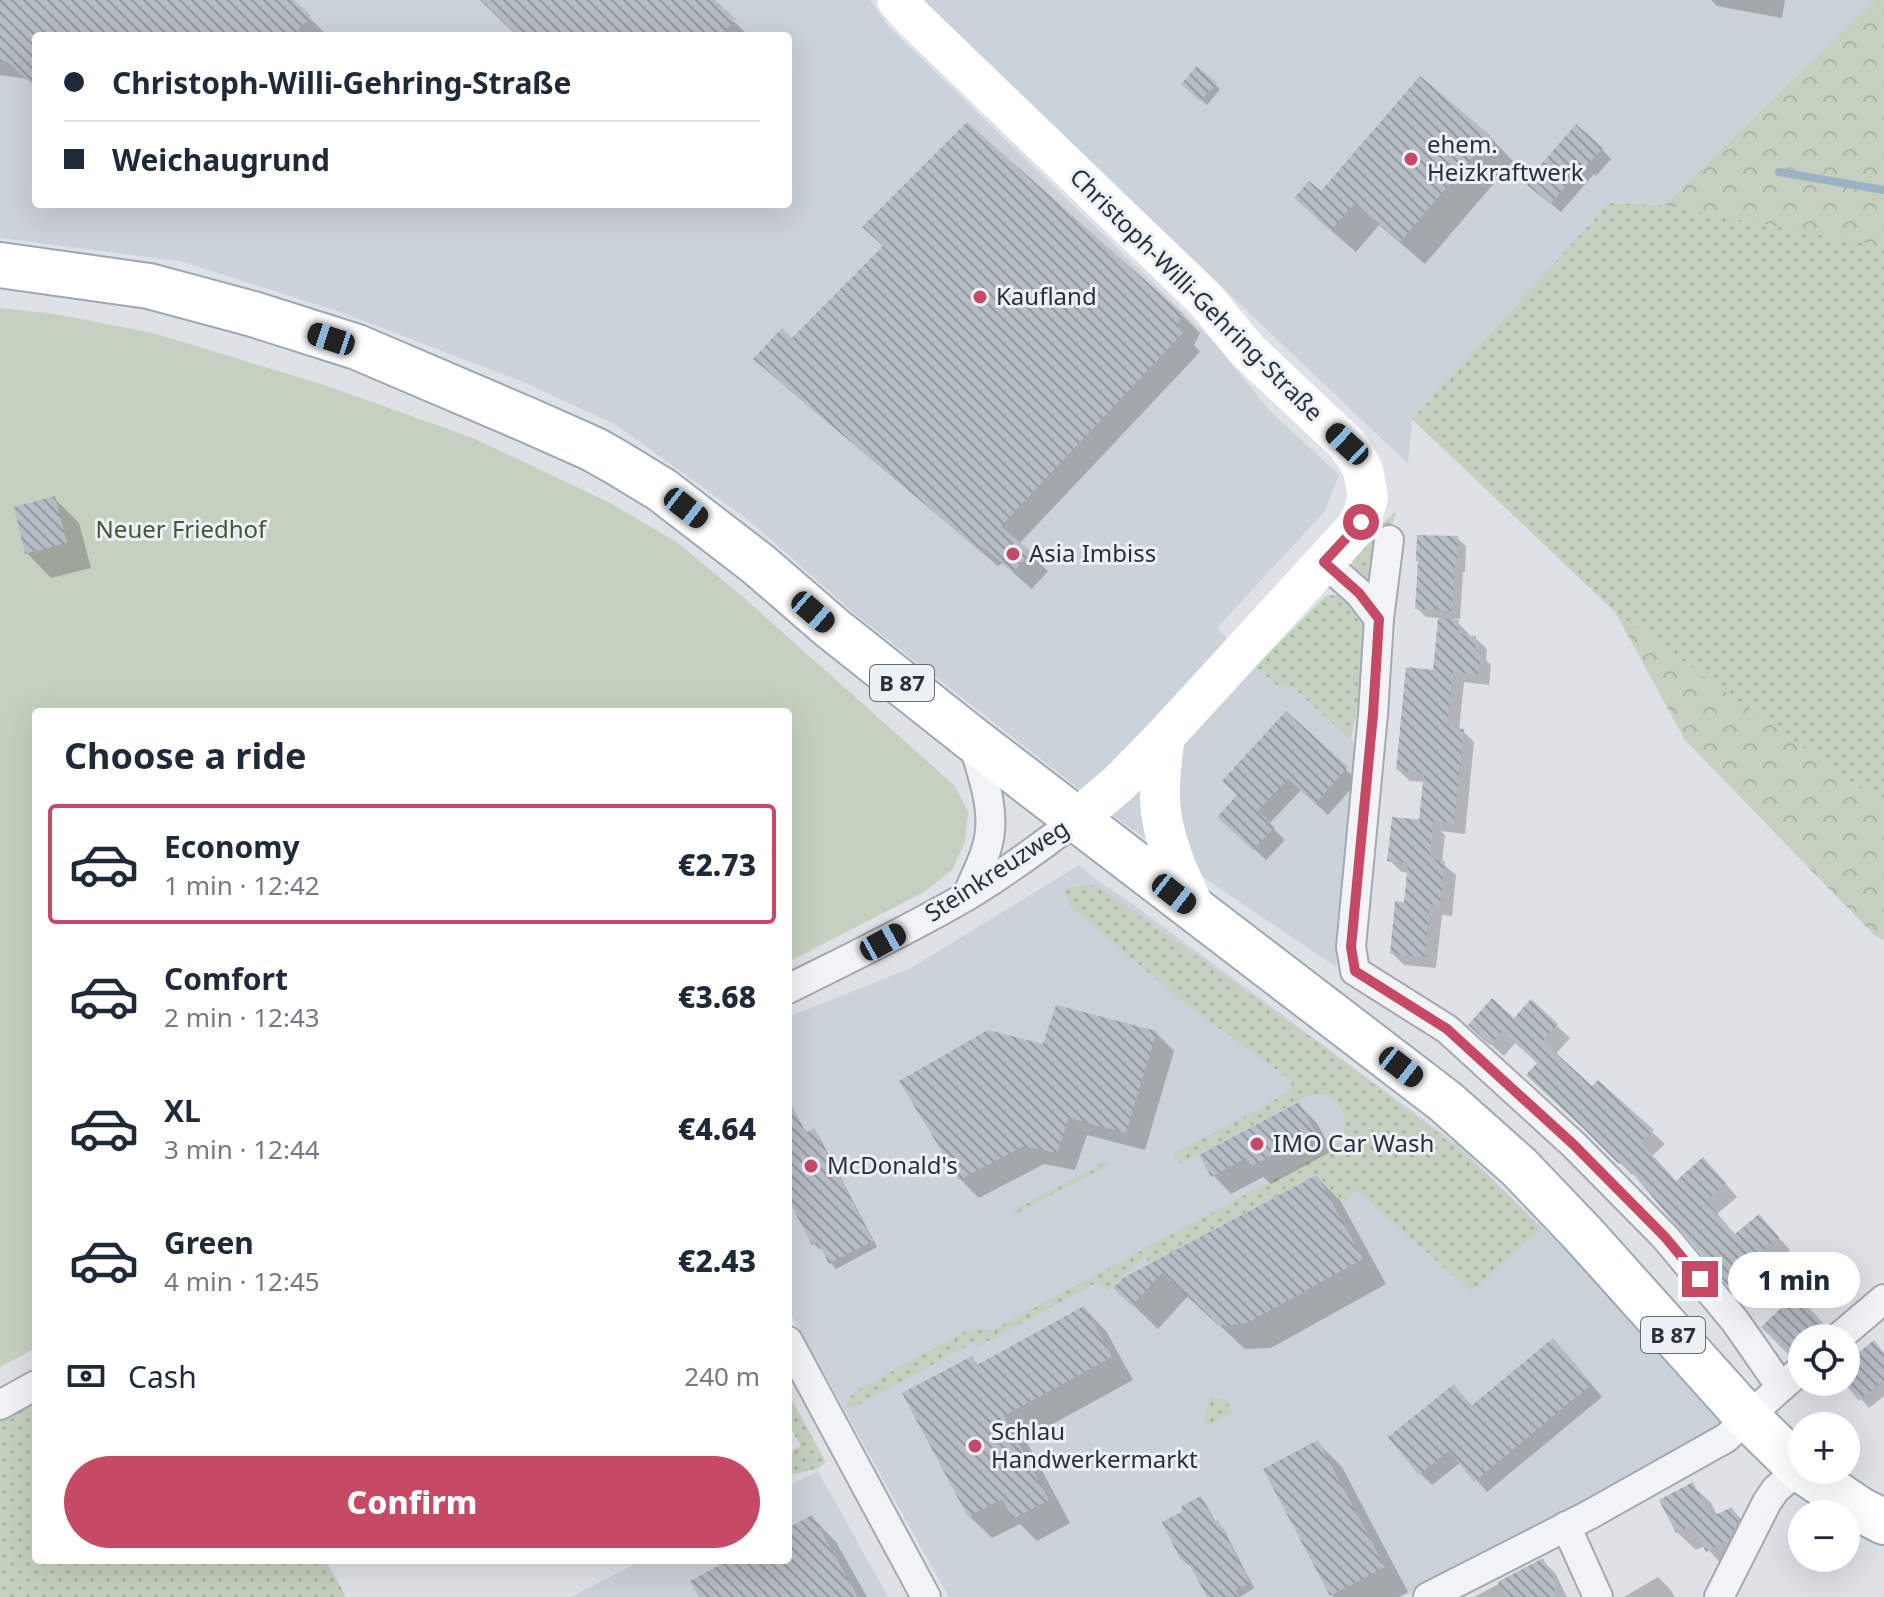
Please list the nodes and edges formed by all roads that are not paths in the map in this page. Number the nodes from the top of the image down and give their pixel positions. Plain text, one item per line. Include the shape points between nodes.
1 (897, 0) edge
2 (0, 265) edge
3 (1389, 540) dead end
4 (1324, 562) junction
5 (1379, 619) junction
6 (1165, 736) junction
7 (972, 739) junction
8 (1077, 819) junction
9 (967, 896) junction
10 (1196, 911) junction
11 (792, 987) edge
12 (1884, 1299) edge
13 (1855, 1324) edge
14 (792, 1348) edge
15 (1788, 1375) edge
16 (1788, 1381) edge
17 (32, 1387) edge
18 (0, 1405) edge
19 (1748, 1418) junction
20 (1788, 1457) edge
21 (1788, 1479) edge
22 (1822, 1484) edge
23 (1884, 1522) edge
24 (1566, 1526) junction
25 (926, 1597) edge
26 (1428, 1597) edge
27 (1598, 1597) edge
28 (1719, 1597) edge

1 - 4 street, Christoph-Willi-Gehring-Straße via 1347,444 1363,470 1366,509 1361,522
2 - 7 main road, B 87 via 149,286 253,314 357,347 593,449 662,490
3 - 5 street
4 - 5 street
4 - 6 street, Christoph-Willi-Gehring-Straße
5 - 15 street via 1351,947 1355,971 1447,1029 1574,1145
6 - 8 street, Christoph-Willi-Gehring-Straße
6 - 10 street via 1162,813
7 - 8 main road, B 87
7 - 9 street via 990,831
8 - 9 street, Steinkreuzweg
8 - 10 main road, B 87
9 - 11 street, Steinkreuzweg
10 - 19 main road, B 87 via 1446,1102 1519,1167
12 - 13 street
14 - 25 street
16 - 19 street
17 - 18 street
19 - 20 main road, B 87
19 - 24 street via 1726,1438
21 - 28 street via 1767,1502
22 - 23 main road, B 87
24 - 26 street
24 - 27 street

